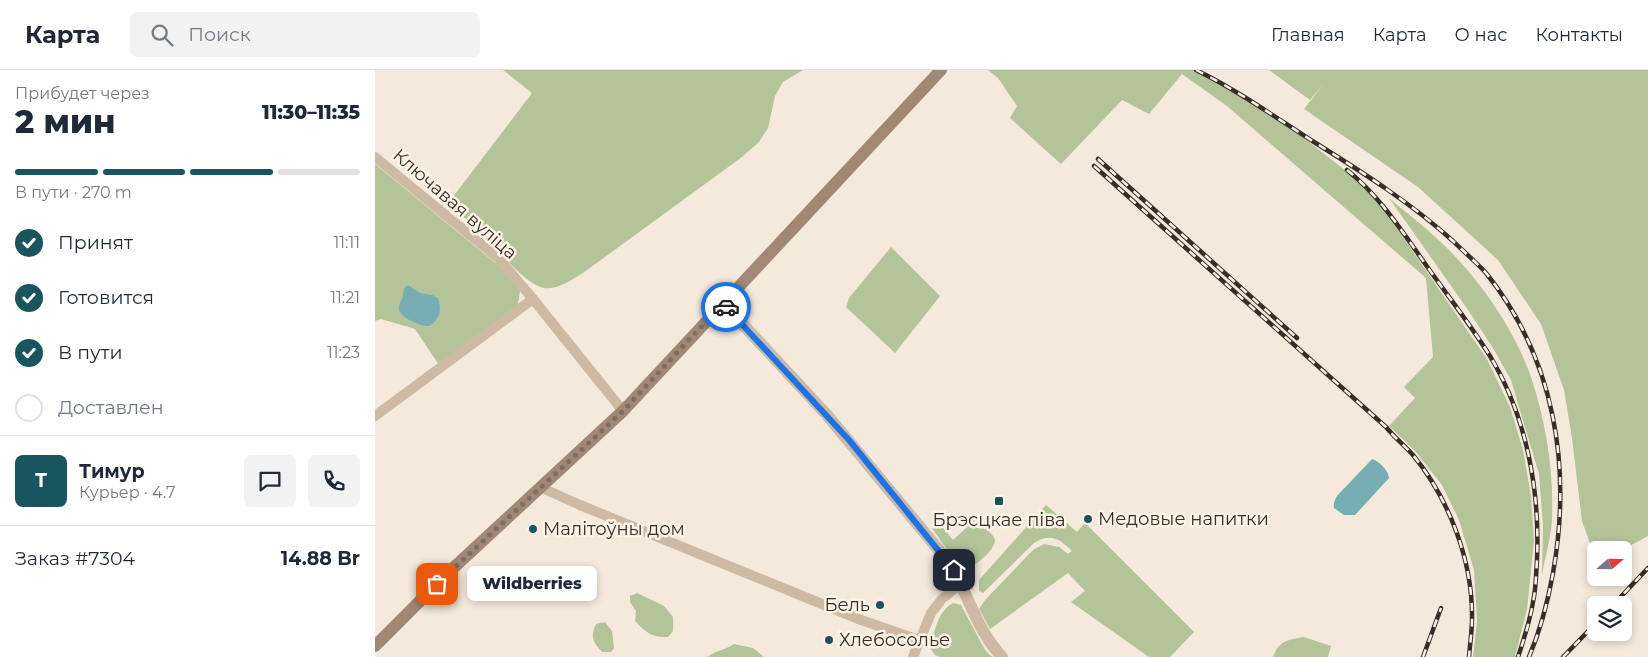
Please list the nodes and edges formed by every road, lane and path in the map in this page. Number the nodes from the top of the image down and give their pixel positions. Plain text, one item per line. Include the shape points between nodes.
1 (941, 70) edge
2 (375, 157) edge
3 (533, 299) junction
4 (723, 303) junction
5 (623, 411) junction
6 (375, 416) edge
7 (542, 488) junction
8 (961, 584) junction
9 (919, 640) junction
10 (375, 646) edge
11 (913, 657) edge
12 (1002, 657) edge

1 - 4 main road
2 - 3 street, Ключавая вуліца via 499,259
3 - 5 street, Ключавая вуліца
3 - 6 street
4 - 5 main road
4 - 8 street via 849,440 948,561
5 - 7 main road
7 - 9 street via 861,620
7 - 10 main road via 449,572
8 - 9 street via 942,599
8 - 12 street via 979,626
9 - 11 street

